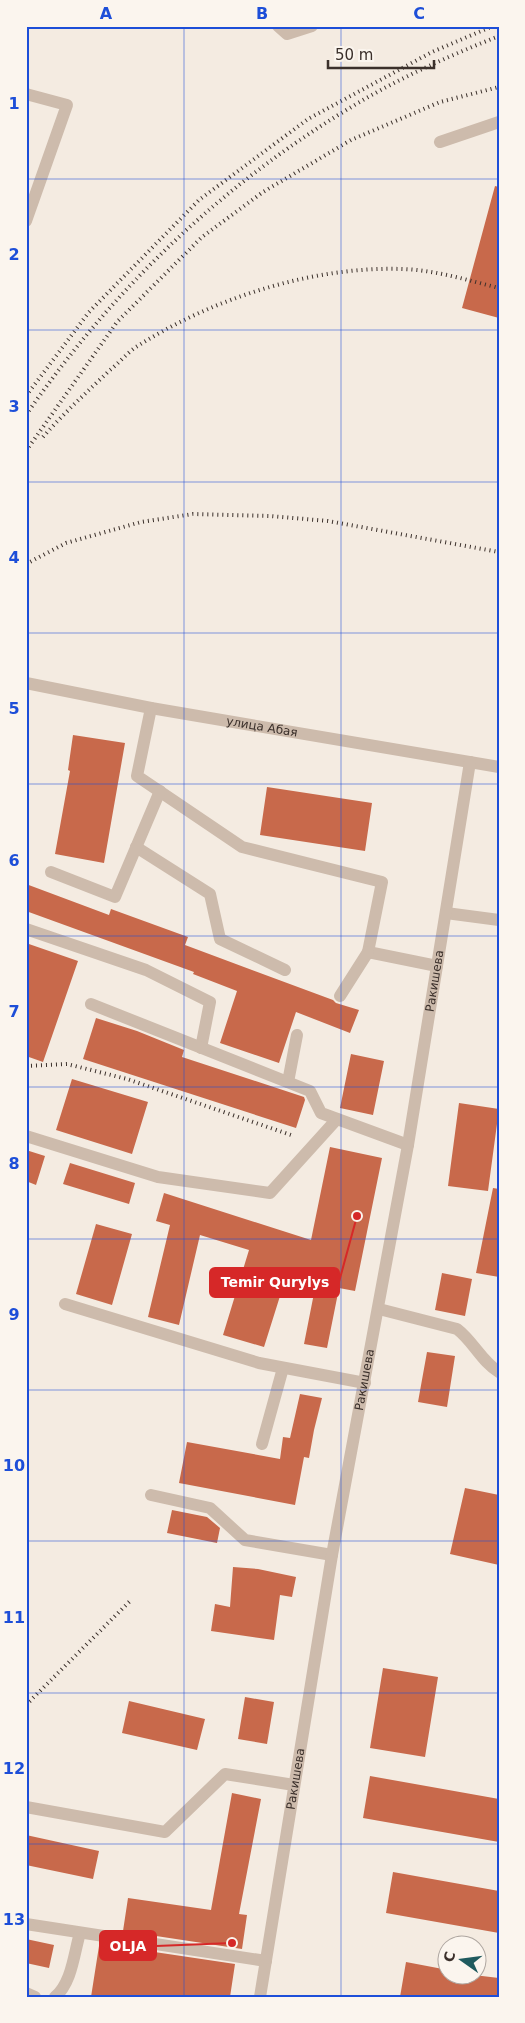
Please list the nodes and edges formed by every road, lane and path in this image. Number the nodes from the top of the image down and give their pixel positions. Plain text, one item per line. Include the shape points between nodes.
1 (278, 26) edge
2 (312, 26) edge
3 (26, 94) edge
4 (499, 122) edge
5 (440, 142) dead end
6 (26, 221) edge
7 (26, 683) edge
8 (151, 708) junction
9 (470, 762) junction
10 (499, 767) edge
11 (160, 791) junction
12 (136, 847) junction
13 (51, 872) dead end
14 (446, 913) junction
15 (499, 920) edge
16 (26, 929) edge
17 (368, 952) junction
18 (437, 966) junction
19 (285, 970) dead end
20 (340, 996) dead end
21 (91, 1004) dead end
22 (297, 1035) dead end
23 (201, 1048) junction
24 (288, 1082) junction
25 (337, 1119) junction
26 (26, 1136) edge
27 (408, 1145) junction
28 (65, 1304) dead end
29 (379, 1309) junction
30 (283, 1368) junction
31 (499, 1372) edge
32 (365, 1383) junction
33 (262, 1444) dead end
34 (151, 1495) dead end
35 (332, 1555) junction
36 (294, 1785) junction
37 (26, 1807) edge
38 (26, 1924) edge
39 (80, 1933) junction
40 (266, 1961) junction
41 (26, 1993) edge
42 (35, 1997) edge
43 (55, 1997) edge
44 (260, 1997) edge

1 - 2 street via 288,34
3 - 6 street via 67,105
4 - 5 street
7 - 8 street, улица Абая
8 - 9 street, улица Абая
8 - 11 street via 138,776
9 - 10 street, улица Абая
9 - 14 street, Ракишева
11 - 12 street
11 - 17 street via 242,847 382,882
12 - 13 street via 115,897
12 - 19 street via 210,894 220,938
14 - 15 street
14 - 18 street, Ракишева
16 - 23 street via 146,970 210,1002
17 - 18 street
17 - 20 street
18 - 27 street, Ракишева
21 - 23 street
22 - 24 street
23 - 24 street
24 - 25 street via 310,1091 321,1113
25 - 26 street via 270,1193 158,1177
25 - 27 street
27 - 29 street, Ракишева
28 - 30 street
29 - 31 street via 457,1329
29 - 32 street, Ракишева
30 - 32 street
30 - 33 street
32 - 35 street, Ракишева
34 - 35 street via 210,1508 246,1540
35 - 36 street, Ракишева
36 - 37 street via 225,1774 165,1832
36 - 40 street, Ракишева
38 - 39 street
39 - 40 street
39 - 43 street via 66,1984
40 - 44 street, Ракишева
41 - 42 street

